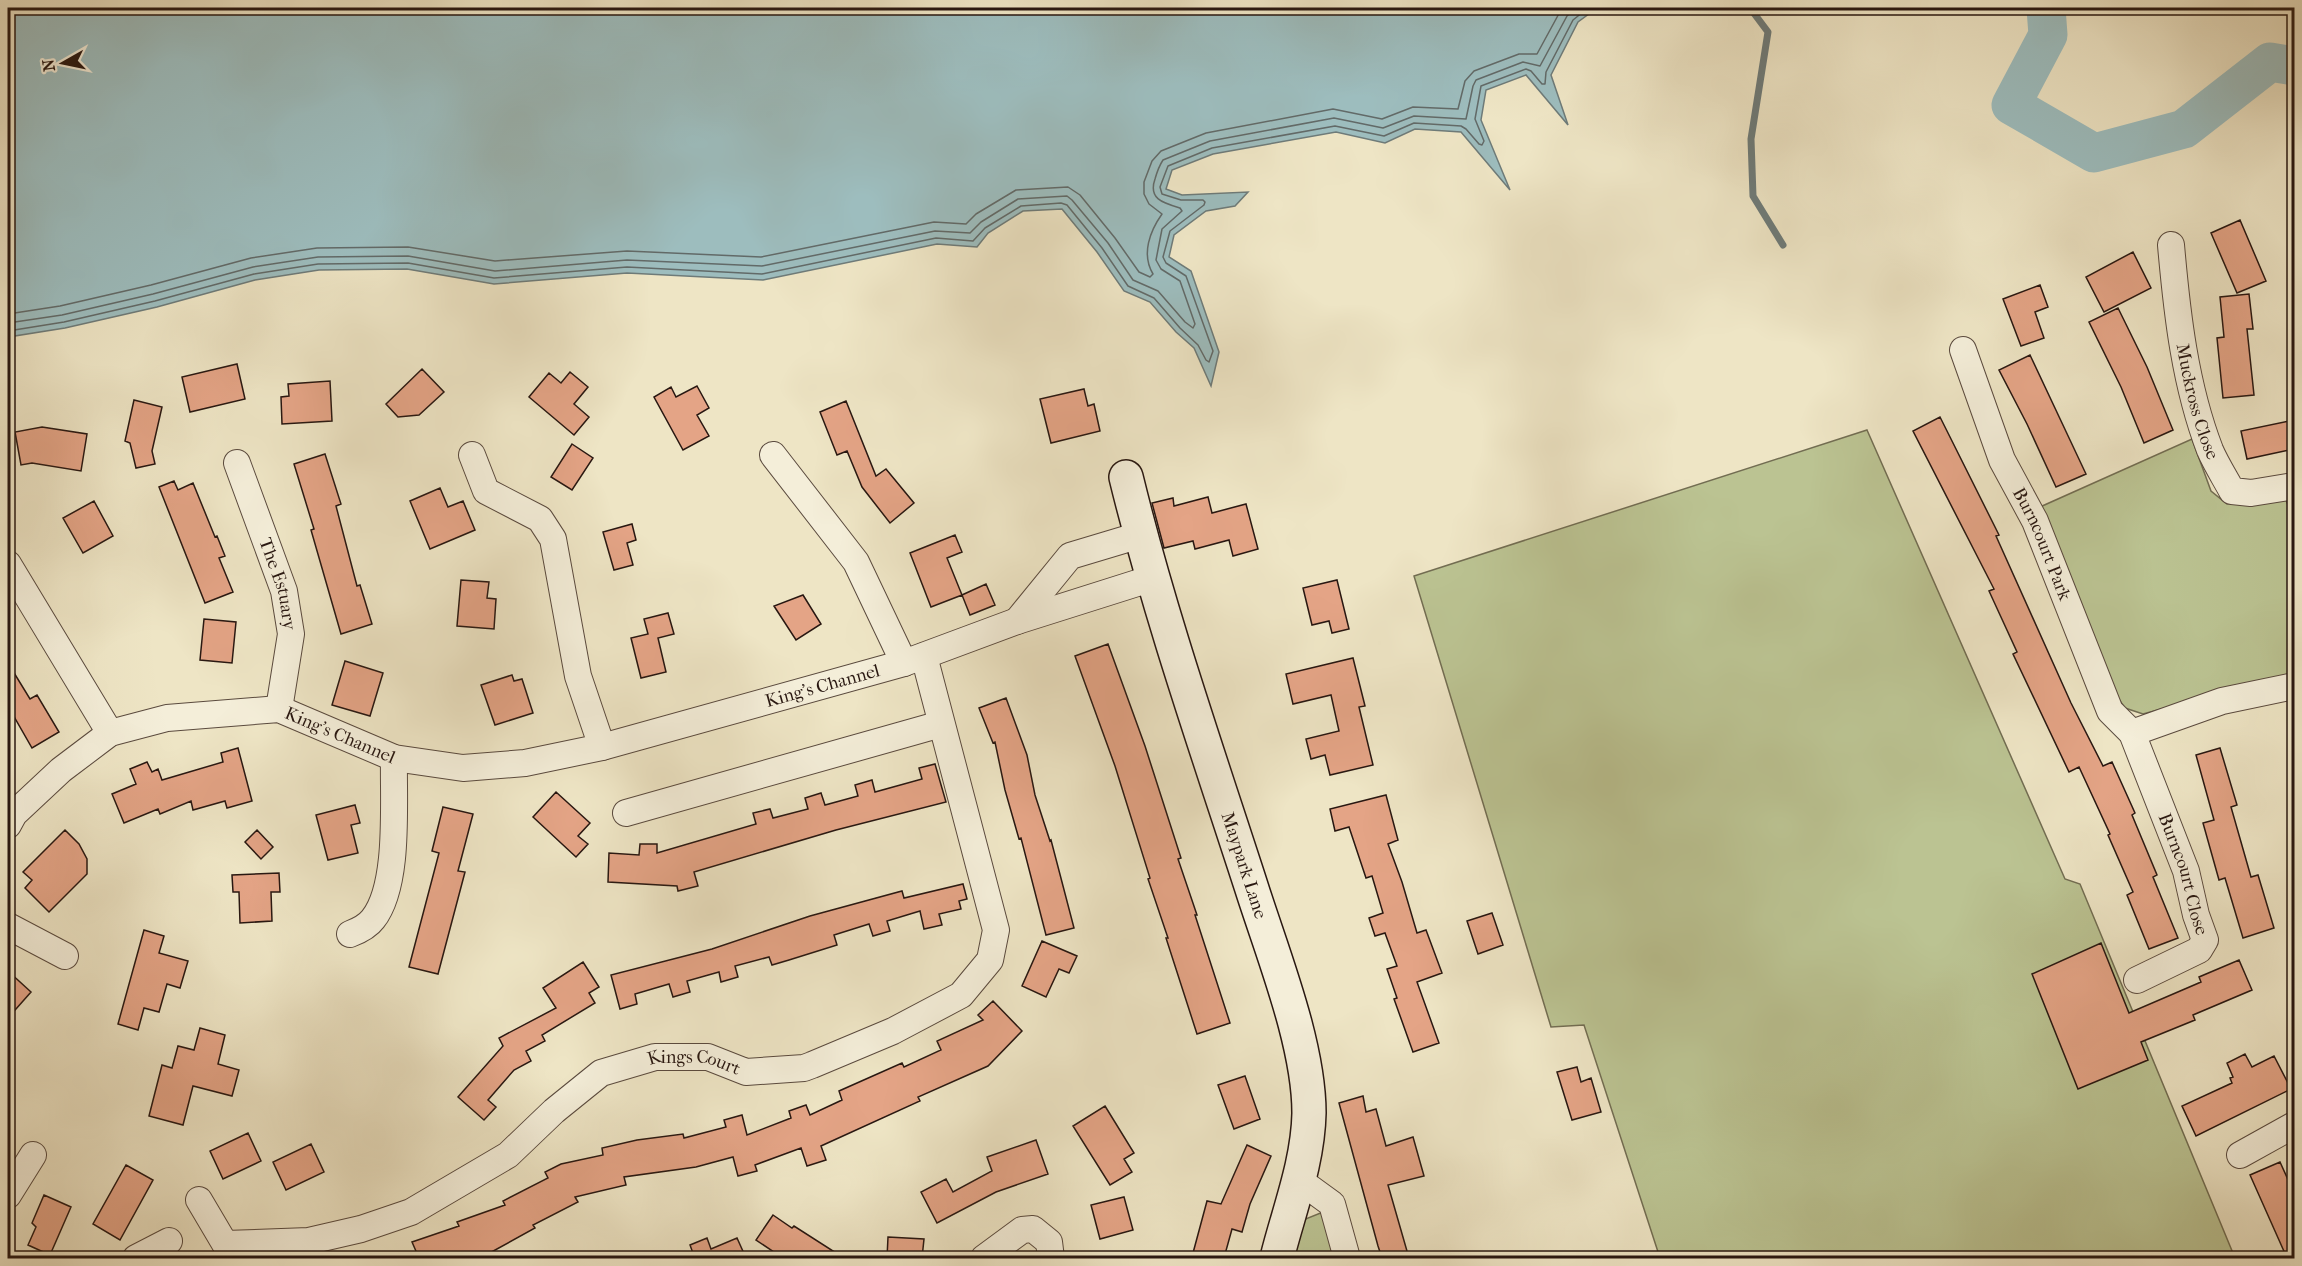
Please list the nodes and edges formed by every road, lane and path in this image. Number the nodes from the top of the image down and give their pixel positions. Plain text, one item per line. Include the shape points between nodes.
1 (2171, 245) dead end
2 (1963, 350) dead end
3 (472, 455) dead end
4 (773, 455) dead end
5 (237, 462) dead end
6 (1126, 477) dead end
7 (2295, 486) edge
8 (1140, 535) junction
9 (8, 564) edge
10 (1153, 578) junction
11 (1017, 621) junction
12 (914, 659) junction
13 (2295, 686) edge
14 (279, 709) junction
15 (941, 724) junction
16 (110, 733) junction
17 (2132, 733) junction
18 (602, 747) junction
19 (394, 758) junction
20 (626, 813) dead end
21 (8, 825) edge
22 (8, 926) edge
23 (350, 934) dead end
24 (65, 956) dead end
25 (2137, 980) dead end
26 (2295, 1125) edge
27 (33, 1155) dead end
28 (2240, 1155) dead end
29 (1299, 1180) junction
30 (8, 1195) edge
31 (200, 1200) dead end
32 (169, 1241) dead end
33 (136, 1258) edge
34 (984, 1258) edge
35 (1051, 1258) edge
36 (1277, 1258) edge
37 (1347, 1258) edge

1 - 7 street, Muckross Close via 2177,316 2193,395 2211,451 2232,491 2251,493
2 - 17 street, Burncourt Park via 2002,460 2035,521 2110,711
3 - 18 street via 486,491 540,519 553,539 578,676
4 - 12 street, King's Channel via 855,562
5 - 14 street, The Estuary via 284,591 291,634
6 - 8 street, Maypark Lane
8 - 10 street, Maypark Lane
8 - 11 street via 1070,556
9 - 16 street
10 - 11 street, King's Channel
10 - 29 street, Maypark Lane via 1288,1000 1309,1111
11 - 12 street, King's Channel
12 - 15 street, Kings Court
12 - 18 street, King's Channel
13 - 17 street via 2222,701
14 - 16 street, King's Channel via 167,718
14 - 19 street, King's Channel
15 - 20 street
15 - 31 street, Kings Court via 996,930 990,960 961,995 893,1032 804,1068 746,1072 708,1057 655,1057 601,1073 508,1155 411,1212 361,1229 309,1241 225,1244
16 - 21 street, King's Channel via 61,770 14,814
17 - 25 street, Burncourt Close via 2186,872 2205,940 2199,950
18 - 19 street, King's Channel via 525,763 463,768
19 - 23 street via 392,862 385,898 373,919
22 - 24 street
26 - 28 street
27 - 30 street
29 - 36 street, Maypark Lane
29 - 37 street via 1332,1204
32 - 33 street
34 - 35 street via 1022,1230 1033,1229 1049,1242

